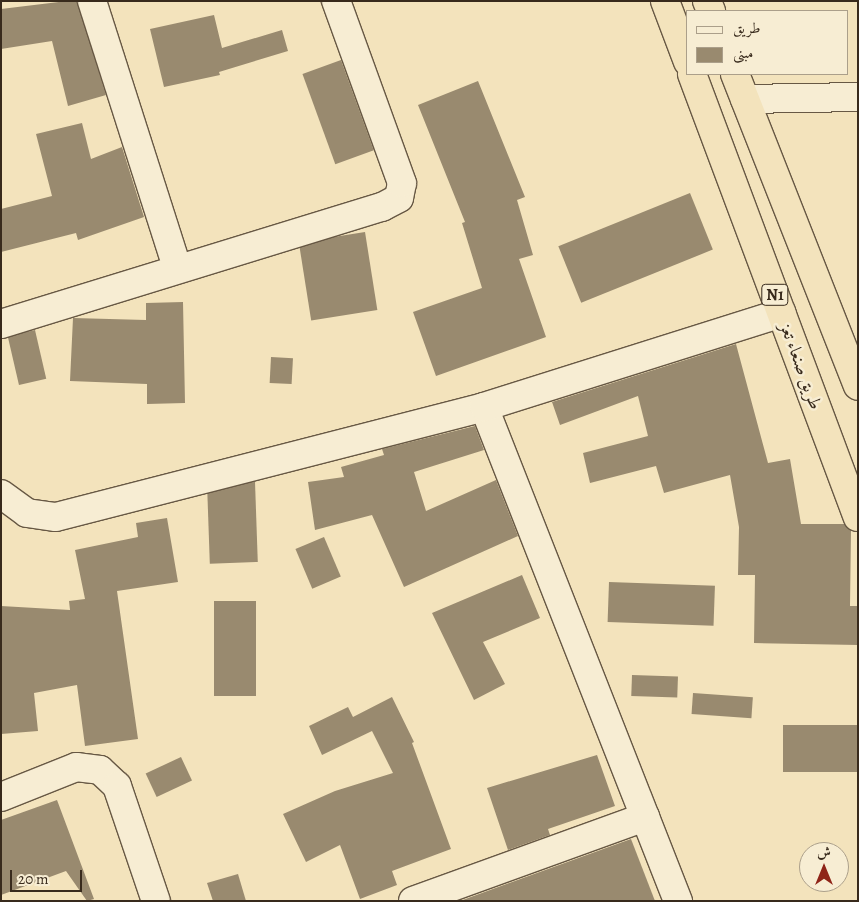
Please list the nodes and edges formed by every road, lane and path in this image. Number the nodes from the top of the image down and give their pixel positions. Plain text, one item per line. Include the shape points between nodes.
1 (92, 1) edge
2 (336, 1) edge
3 (665, 1) edge
4 (686, 57) edge
5 (692, 75) edge
6 (735, 75) edge
7 (858, 97) edge
8 (744, 99) junction
9 (177, 268) junction
10 (782, 313) junction
11 (1, 324) edge
12 (858, 386) edge
13 (484, 407) junction
14 (1, 494) edge
15 (858, 517) edge
16 (1, 797) edge
17 (645, 817) junction
18 (156, 901) edge
19 (413, 901) edge
20 (678, 901) edge

1 - 9 street
2 - 9 street via 402,183 399,198 382,207
3 - 4 highway
5 - 10 highway, طريق صنعاء تعز / N1
6 - 8 highway, N1
7 - 8 street
8 - 12 highway, N1
9 - 11 street
10 - 13 street
10 - 15 highway, طريق صنعاء تعز / N1
13 - 14 street via 56,517 26,513
13 - 17 street
16 - 18 street via 76,766 100,770 117,786
17 - 19 street
17 - 20 street

